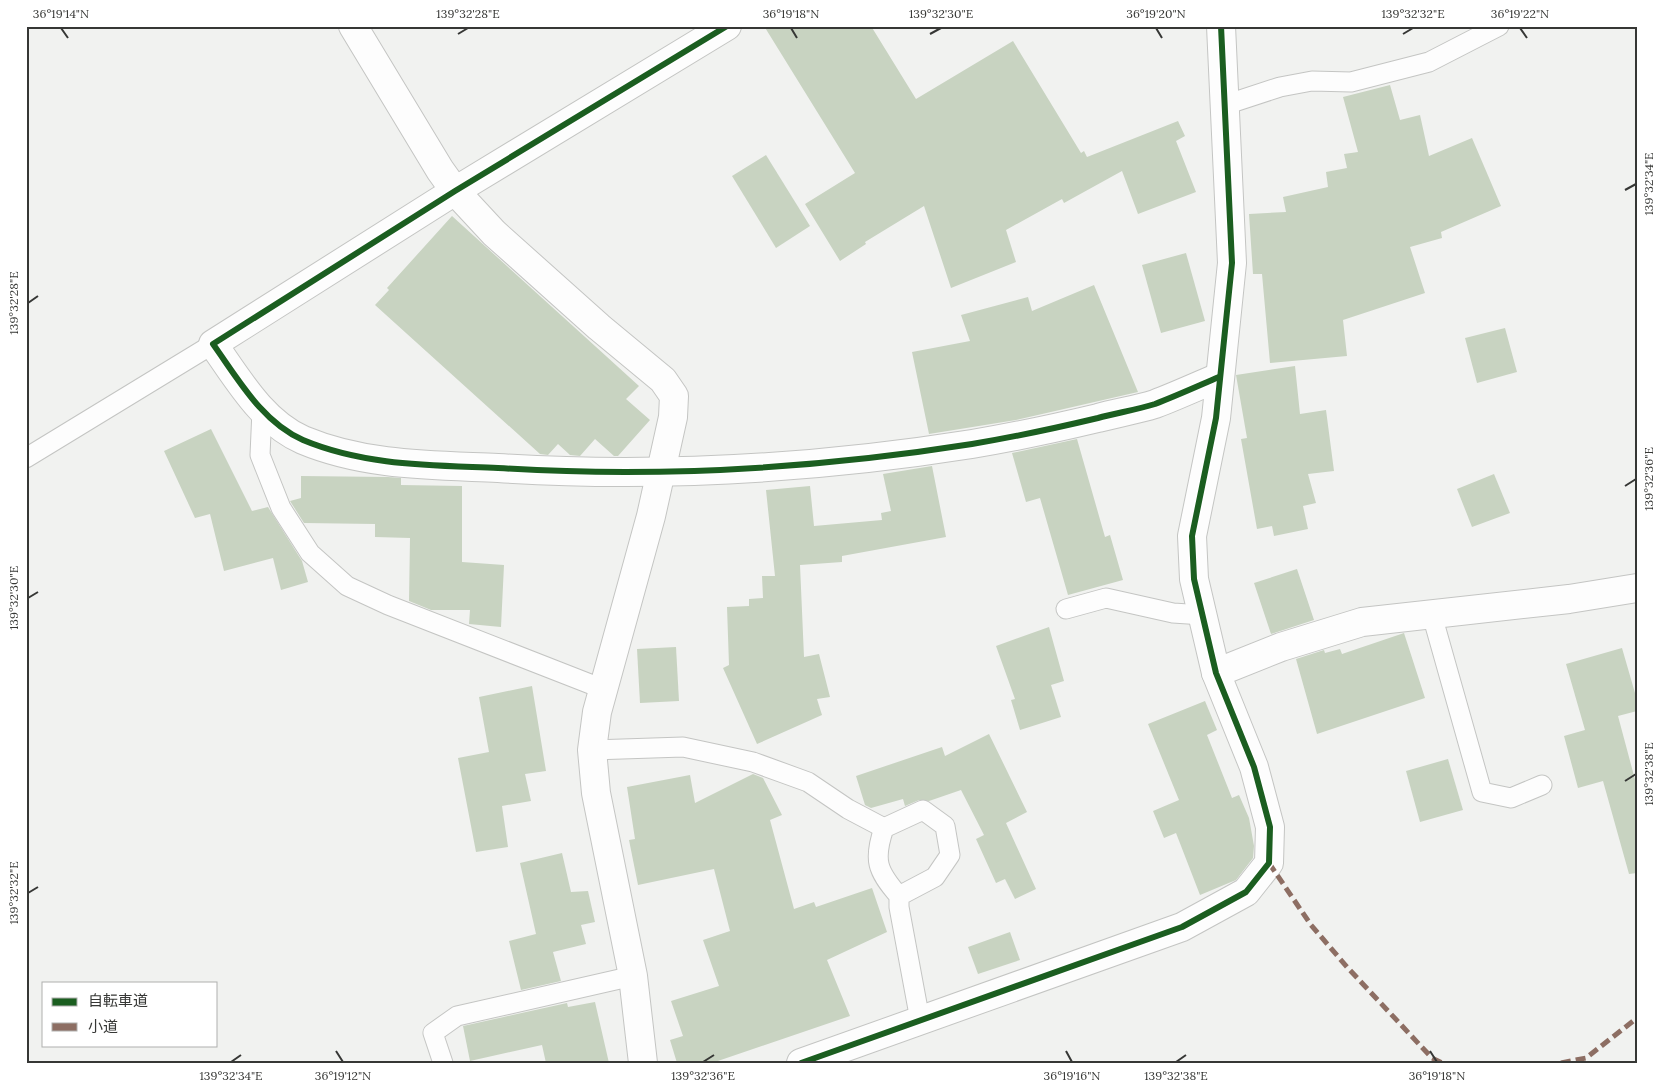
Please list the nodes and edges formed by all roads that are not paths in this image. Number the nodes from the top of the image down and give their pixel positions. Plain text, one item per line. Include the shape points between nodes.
1 (353, 26) edge
2 (727, 26) edge
3 (1221, 26) edge
4 (1499, 26) edge
5 (1225, 105) junction
6 (455, 191) junction
7 (213, 344) junction
8 (1219, 377) junction
9 (262, 410) junction
10 (26, 458) edge
11 (659, 474) junction
12 (1637, 588) edge
13 (1066, 609) dead end
14 (1203, 615) junction
15 (1432, 615) junction
16 (1216, 673) junction
17 (603, 689) junction
18 (592, 750) junction
19 (1542, 786) dead end
20 (884, 828) junction
21 (899, 896) junction
22 (633, 976) junction
23 (920, 1020) junction
24 (443, 1063) edge
25 (643, 1063) edge
26 (801, 1063) edge

1 - 6 street
2 - 6 street
3 - 5 street
4 - 5 lane via 1429,62 1351,82 1312,81 1280,87
5 - 8 street via 1232,263
6 - 7 street
6 - 11 street via 494,233 663,380 674,396 674,417
7 - 9 street
7 - 10 lane
8 - 11 street via 1153,404 1026,435 898,456
8 - 14 street via 1216,418 1192,536 1194,579
9 - 11 street via 279,427 303,440 340,453 383,462
9 - 17 lane via 260,455 282,508 310,553 347,586
11 - 17 street via 651,516
12 - 15 street
13 - 14 lane via 1106,598 1173,613
14 - 16 street
15 - 16 street via 1362,622 1281,647
15 - 19 lane via 1482,792 1510,798
16 - 23 street via 1254,767 1270,827 1269,863 1246,892 1182,927
17 - 18 street
18 - 20 lane via 682,747 753,762 808,782
18 - 22 street via 596,793
20 - 21 lane via 877,850 882,877
20 - 21 lane via 923,810 945,826 950,854 935,877
21 - 23 lane
22 - 24 lane via 457,1016 433,1033
22 - 25 street
23 - 26 street

